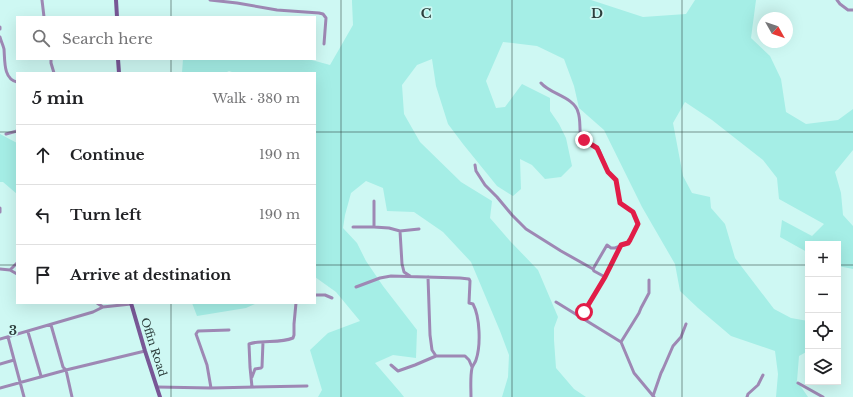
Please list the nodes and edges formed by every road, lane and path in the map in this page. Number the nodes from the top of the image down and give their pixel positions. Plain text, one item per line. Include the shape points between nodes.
1 (42, 0) edge
2 (116, 0) edge
3 (210, 0) edge
4 (837, 0) edge
5 (238, 1) edge
6 (853, 10) edge
7 (44, 16) edge
8 (117, 16) edge
9 (0, 37) edge
10 (324, 44) dead end
11 (51, 60) edge
12 (118, 60) edge
13 (54, 72) edge
14 (119, 72) edge
15 (16, 82) edge
16 (541, 84) dead end
17 (16, 131) edge
18 (6, 134) dead end
19 (475, 165) dead end
20 (374, 200) dead end
21 (0, 208) edge
22 (0, 212) edge
23 (353, 227) dead end
24 (374, 227) junction
25 (418, 229) dead end
26 (400, 231) junction
27 (621, 245) junction
28 (16, 264) edge
29 (0, 269) edge
30 (593, 269) junction
31 (10, 270) junction
32 (16, 273) edge
33 (410, 276) junction
34 (428, 277) junction
35 (605, 277) junction
36 (649, 280) dead end
37 (356, 287) dead end
38 (316, 295) edge
39 (332, 298) dead end
40 (556, 302) dead end
41 (98, 304) edge
42 (131, 304) edge
43 (296, 304) edge
44 (103, 307) junction
45 (582, 317) junction
46 (686, 324) dead end
47 (51, 325) junction
48 (229, 330) dead end
49 (28, 332) junction
50 (8, 337) junction
51 (0, 339) edge
52 (263, 342) junction
53 (621, 342) junction
54 (144, 351) junction
55 (436, 356) junction
56 (14, 360) junction
57 (0, 364) edge
58 (391, 366) dead end
59 (472, 367) junction
60 (66, 370) junction
61 (763, 375) dead end
62 (41, 376) junction
63 (252, 377) junction
64 (20, 382) junction
65 (798, 383) dead end
66 (307, 386) dead end
67 (157, 387) junction
68 (252, 387) junction
69 (0, 388) edge
70 (211, 388) junction
71 (654, 396) edge
72 (24, 397) edge
73 (72, 397) edge
74 (160, 397) edge
75 (471, 397) edge
76 (747, 397) edge
77 (823, 397) edge

1 - 7 street
2 - 8 street
3 - 5 street
4 - 6 street via 848,10
5 - 10 street via 277,10 323,14 326,18
9 - 15 street via 4,48 6,72
11 - 13 street
12 - 14 street
16 - 27 street via 576,106 581,138 599,150 608,172 616,180 620,203 633,212 638,224 628,243
17 - 18 street
19 - 30 street via 485,185 526,229
20 - 24 street
21 - 22 street
23 - 24 street
24 - 26 street
25 - 26 street
26 - 33 street via 402,264 404,272
27 - 30 street via 615,248 607,246
27 - 35 street
28 - 31 street
29 - 31 street
30 - 35 street
31 - 32 street
33 - 34 street
33 - 37 street via 380,278
34 - 55 street via 430,335 432,350
34 - 59 street via 466,278 470,281 469,303 473,304 476,310 479,331 477,358
35 - 45 street
36 - 53 street via 649,293
38 - 39 street
40 - 45 street
41 - 44 street
42 - 44 street
42 - 54 street, Offin Road
43 - 52 street via 292,338
44 - 47 street
45 - 53 street
46 - 71 street via 661,373
47 - 49 street
47 - 60 street
48 - 70 street via 196,334 207,365
49 - 50 street
49 - 62 street
50 - 51 street
50 - 56 street
52 - 63 street via 262,367 255,369
52 - 63 street via 249,344
53 - 71 street via 634,373
54 - 60 street
54 - 67 street, Offin Road
55 - 58 street via 398,371
55 - 59 street via 465,356
56 - 57 street
56 - 64 street
59 - 75 street
60 - 62 street
60 - 73 street
61 - 76 street
62 - 64 street
63 - 68 street
64 - 69 street
64 - 72 street
65 - 77 street
66 - 68 street
67 - 70 street
67 - 74 street, Offin Road
68 - 70 street

